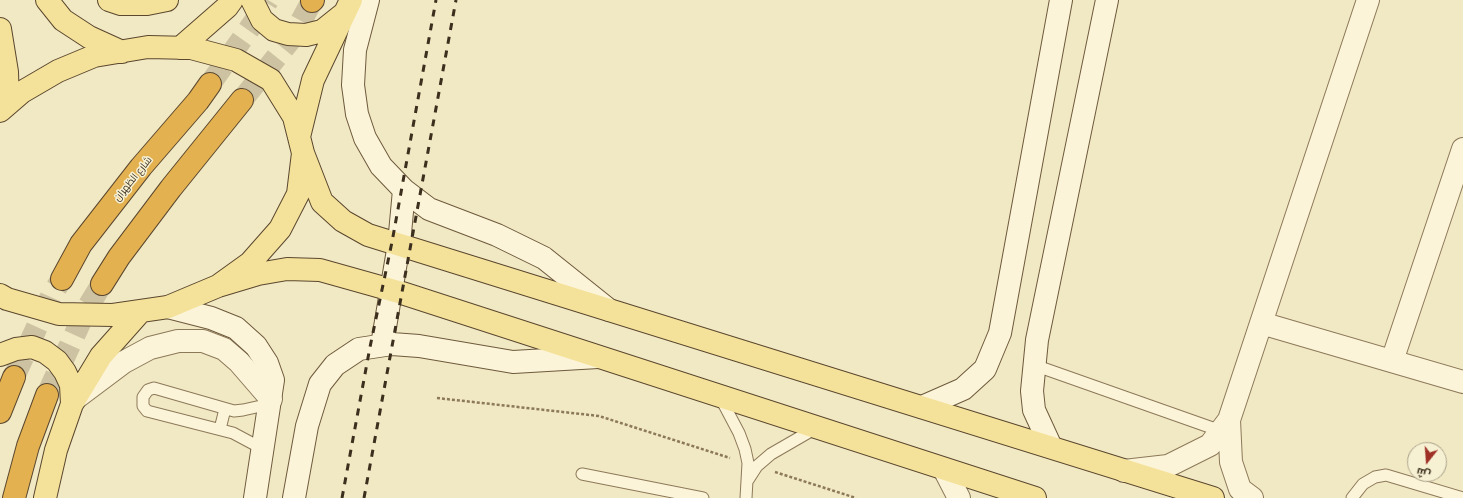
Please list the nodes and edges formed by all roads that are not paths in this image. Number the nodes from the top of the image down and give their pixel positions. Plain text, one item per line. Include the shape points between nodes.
1 (47, 0) edge
2 (109, 0) edge
3 (167, 0) edge
4 (232, 0) edge
5 (252, 0) edge
6 (368, 0) edge
7 (1061, 0) edge
8 (1107, 0) edge
9 (1368, 0) edge
10 (347, 7) edge
11 (0, 29) edge
12 (180, 48) junction
13 (122, 52) junction
14 (210, 84) tunnel mouth
15 (242, 100) tunnel mouth
16 (4, 108) edge
17 (301, 146) junction
18 (1463, 149) edge
19 (1458, 182) edge
20 (404, 190) junction
21 (400, 244) junction
22 (62, 279) tunnel mouth
23 (102, 284) tunnel mouth
24 (218, 286) junction
25 (391, 291) junction
26 (0, 295) edge
27 (168, 307) junction
28 (610, 310) junction
29 (141, 311) junction
30 (1261, 324) junction
31 (382, 345) junction
32 (0, 355) edge
33 (598, 357) junction
34 (1392, 361) junction
35 (1034, 365) junction
36 (14, 377) tunnel mouth
37 (1463, 382) edge
38 (47, 395) tunnel mouth
39 (720, 396) junction
40 (74, 401) junction
41 (270, 402) junction
42 (922, 407) junction
43 (225, 408) junction
44 (0, 412) edge
45 (1225, 425) junction
46 (817, 428) junction
47 (220, 429) junction
48 (1051, 447) junction
49 (263, 449) junction
50 (752, 465) junction
51 (944, 469) junction
52 (1124, 470) junction
53 (582, 474) dead end
54 (14, 498) edge
55 (44, 498) edge
56 (255, 498) edge
57 (294, 498) edge
58 (703, 498) edge
59 (746, 498) edge
60 (959, 498) edge
61 (1035, 498) edge
62 (1213, 498) edge
63 (1252, 498) edge
64 (1352, 498) edge
65 (1463, 498) edge

1 - 13 main road via 63,20 89,37
2 - 3 main road via 121,4 147,4
4 - 12 main road
5 - 10 main road via 262,20 274,30 306,36 322,31
6 - 20 street via 355,50 353,85 357,114 365,138 381,166
7 - 42 street via 1000,333 985,369 963,389
8 - 35 street
9 - 30 street
10 - 17 main road via 313,80
11 - 16 main road via 8,72
12 - 13 main road via 148,47
12 - 17 main road via 191,48 236,60 271,80 294,117
13 - 16 main road via 94,56 58,71 22,92
14 - 22 highway, شارع الظهران via 141,167 82,244
15 - 23 highway via 170,188 118,257
17 - 21 main road via 322,202 343,221 368,235
17 - 24 main road via 298,194 280,228 250,263
18 - 19 street
19 - 34 street
20 - 21 street
20 - 28 street via 429,209 497,235 544,258
21 - 25 street
21 - 28 main road
24 - 25 main road via 258,274 287,269 320,270
24 - 27 main road
25 - 31 street
25 - 33 main road
26 - 29 main road via 59,314 113,316
27 - 29 main road
27 - 41 street via 211,318 236,328 256,346 267,363 273,380
28 - 42 main road
29 - 40 main road via 101,356
30 - 34 street
30 - 45 street
31 - 33 street via 419,346 513,362
31 - 57 street via 359,349 335,365 320,384 307,426
32 - 40 main road via 32,347 46,352 65,372
33 - 39 main road
34 - 37 street
35 - 45 lane
35 - 48 street via 1034,410
36 - 44 highway
38 - 54 highway via 28,446
39 - 46 main road
39 - 50 lane
40 - 41 street via 124,362 150,348 178,341 203,341 224,349 240,362
40 - 55 main road via 56,450
41 - 43 lane via 243,410
41 - 49 street
42 - 48 main road
43 - 47 lane
43 - 47 lane via 154,388 148,390 143,397 143,406 147,411
45 - 52 street via 1210,445 1168,466
45 - 63 street via 1231,462 1240,489
46 - 50 lane
46 - 51 main road
47 - 49 lane
48 - 52 main road
49 - 56 street
50 - 59 lane
51 - 60 street
51 - 61 main road
52 - 62 main road
53 - 58 lane
64 - 65 lane via 1363,484 1375,477 1386,475

